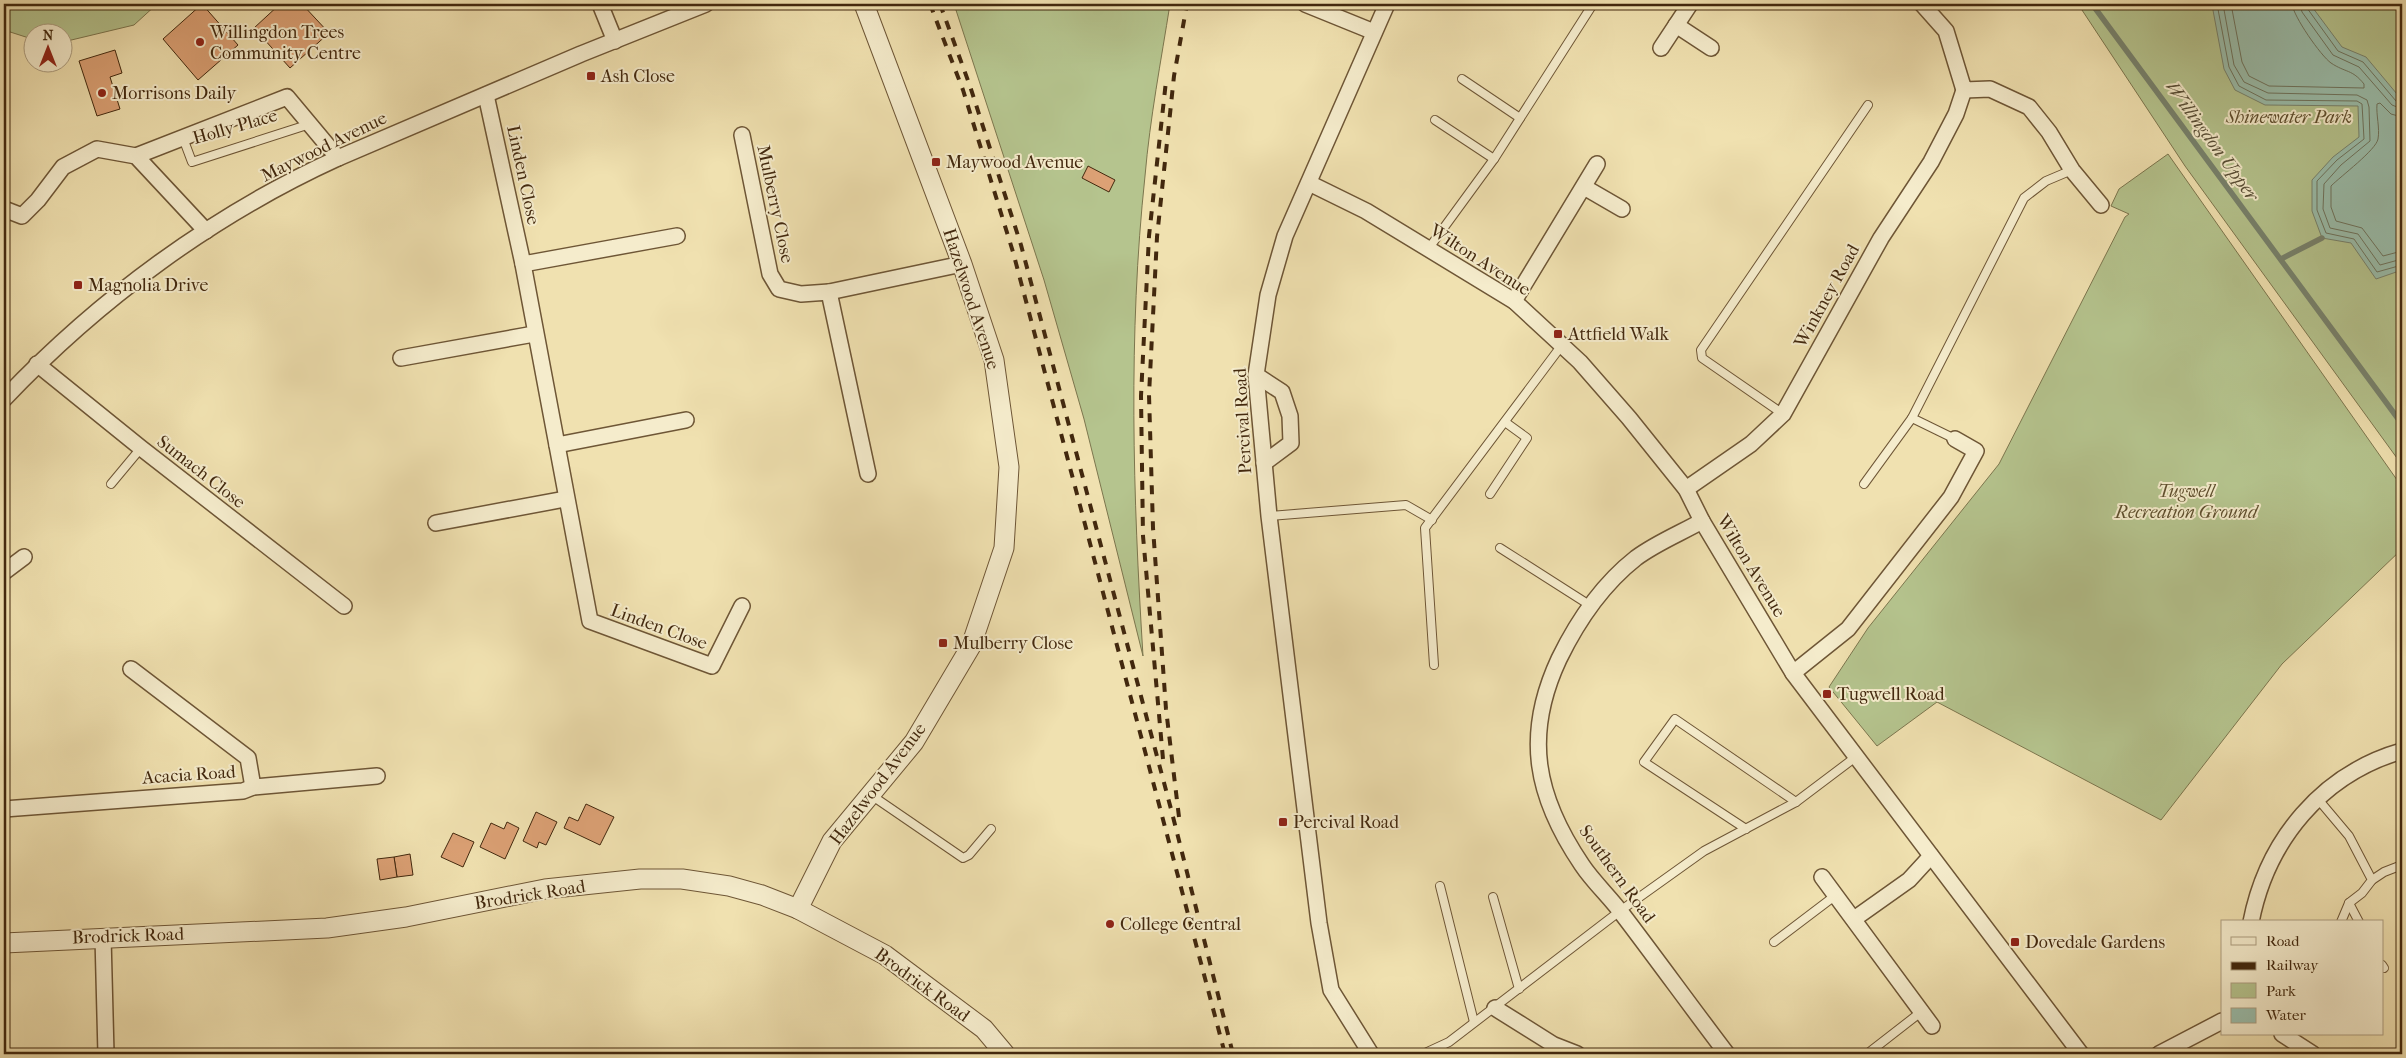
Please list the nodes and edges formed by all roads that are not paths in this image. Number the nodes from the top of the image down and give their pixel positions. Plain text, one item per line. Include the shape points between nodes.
1 (600, 4) edge
2 (706, 4) edge
3 (864, 4) edge
4 (1305, 4) edge
5 (1387, 4) edge
6 (1592, 4) edge
7 (1690, 4) edge
8 (1922, 4) edge
9 (1676, 25) junction
10 (1374, 32) junction
11 (615, 41) junction
12 (1662, 48) dead end
13 (1711, 48) dead end
14 (1462, 80) dead end
15 (1964, 90) junction
16 (486, 95) junction
17 (1868, 105) dead end
18 (1520, 118) junction
19 (1435, 120) dead end
20 (310, 124) junction
21 (742, 134) dead end
22 (183, 138) junction
23 (136, 156) junction
24 (338, 158) junction
25 (1494, 159) junction
26 (1597, 164) dead end
27 (2072, 170) junction
28 (1309, 183) junction
29 (1584, 187) junction
30 (2101, 205) dead end
31 (4, 209) edge
32 (1622, 209) dead end
33 (206, 231) junction
34 (677, 236) dead end
35 (1430, 248) junction
36 (523, 264) junction
37 (962, 264) junction
38 (829, 292) junction
39 (1514, 301) junction
40 (534, 334) junction
41 (1562, 345) junction
42 (402, 358) dead end
43 (37, 364) junction
44 (1256, 375) junction
45 (4, 399) edge
46 (1783, 414) junction
47 (1912, 418) junction
48 (686, 420) dead end
49 (1505, 422) junction
50 (1955, 439) joint
51 (557, 445) junction
52 (141, 448) junction
53 (1264, 463) junction
54 (868, 474) dead end
55 (111, 484) dead end
56 (1864, 484) dead end
57 (1686, 489) junction
58 (1490, 494) dead end
59 (565, 499) junction
60 (1268, 516) junction
61 (1432, 520) junction
62 (1702, 521) junction
63 (436, 523) dead end
64 (1500, 548) dead end
65 (24, 557) dead end
66 (4, 572) edge
67 (344, 606) dead end
68 (742, 606) dead end
69 (1591, 606) junction
70 (1434, 665) dead end
71 (131, 670) dead end
72 (1793, 673) junction
73 (2402, 751) edge
74 (1857, 756) junction
75 (377, 776) dead end
76 (252, 787) junction
77 (871, 795) junction
78 (2317, 798) junction
79 (1796, 802) junction
80 (4, 809) edge
81 (991, 829) dead end
82 (1746, 829) junction
83 (1931, 856) junction
84 (2402, 865) edge
85 (1822, 877) dead end
86 (2372, 880) junction
87 (1440, 886) dead end
88 (1836, 895) junction
89 (1493, 897) dead end
90 (2349, 903) junction
91 (798, 909) junction
92 (1620, 911) junction
93 (1854, 919) junction
94 (2252, 920) edge
95 (2342, 920) edge
96 (2358, 920) edge
97 (103, 937) junction
98 (1774, 942) dead end
99 (4, 943) edge
100 (1520, 989) junction
101 (1495, 1008) junction
102 (1921, 1012) junction
103 (1474, 1022) junction
104 (2221, 1022) edge
105 (1932, 1026) dead end
106 (2285, 1036) edge
107 (106, 1054) edge
108 (1005, 1054) edge
109 (1371, 1054) edge
110 (1423, 1054) edge
111 (1577, 1054) edge
112 (1727, 1054) edge
113 (1867, 1054) edge
114 (2081, 1054) edge
115 (2159, 1054) edge
116 (2313, 1054) edge

1 - 11 street
2 - 11 street, Maywood Avenue
3 - 37 street, Hazelwood Avenue
4 - 10 street
5 - 10 street, Percival Road
6 - 18 lane
7 - 9 street
8 - 15 street via 1946,31
9 - 12 street
9 - 13 street
10 - 28 street, Percival Road
11 - 16 street, Maywood Avenue
14 - 18 lane
15 - 27 street via 1990,89 2028,107 2049,132
15 - 46 street, Winkney Road via 1956,114 1931,162 1881,238
16 - 24 street, Maywood Avenue
16 - 36 street, Linden Close
17 - 46 lane via 1701,350 1702,358
18 - 25 lane
19 - 25 lane
20 - 22 street, Holly Place via 287,97
20 - 22 lane, Holly Place via 192,162
20 - 24 street, Holly Place
21 - 38 street, Mulberry Close via 770,274 779,289 801,294
22 - 23 street, Holly Place
23 - 31 street via 97,149 63,167 22,216
23 - 33 street
24 - 33 street, Maywood Avenue
25 - 35 lane
26 - 29 street
27 - 30 street
27 - 47 lane via 2046,180 2024,198
28 - 35 street, Wilton Avenue
28 - 44 street, Percival Road via 1285,236 1268,295
29 - 32 street
29 - 39 street
33 - 43 street, Maywood Avenue via 132,282
34 - 36 street
35 - 39 street, Wilton Avenue
36 - 40 street, Linden Close
37 - 38 street, Mulberry Close
37 - 77 street, Hazelwood Avenue via 994,360 1009,467 1004,548 971,646 914,742
38 - 54 street
39 - 41 street, Wilton Avenue
40 - 42 street
40 - 51 street, Linden Close
41 - 49 lane
41 - 57 street, Wilton Avenue via 1630,418
43 - 45 street, Maywood Avenue
43 - 52 street, Sumach Close
44 - 53 street, Percival Road
44 - 53 street via 1282,392 1290,416 1291,443
46 - 57 street, Winkney Road via 1751,444
47 - 50 lane
47 - 56 lane
48 - 51 street
49 - 58 lane via 1527,438
49 - 61 lane
50 - 72 street via 1976,451 1951,497 1848,629
51 - 59 street, Linden Close
52 - 55 lane
52 - 67 street, Sumach Close
53 - 60 street, Percival Road
57 - 62 street, Wilton Avenue
59 - 63 street
59 - 68 street, Linden Close via 590,621 712,666
60 - 61 lane via 1406,505
60 - 109 street, Percival Road via 1320,923 1332,990
61 - 70 lane via 1426,528
62 - 69 street, Southern Road via 1637,558
62 - 72 street, Wilton Avenue
64 - 69 lane
65 - 66 street
69 - 92 street, Southern Road via 1567,642 1545,696 1539,721 1539,770 1562,832 1583,866
71 - 76 street via 248,758
72 - 74 street, Wilton Avenue
73 - 78 street via 2354,769
74 - 79 lane
74 - 83 street, Wilton Avenue
75 - 76 street, Acacia Road
76 - 80 street, Acacia Road via 243,791
77 - 81 lane via 963,858
77 - 91 street, Hazelwood Avenue via 832,841
78 - 86 lane via 2349,836
78 - 94 street via 2296,820 2271,862
79 - 82 lane
79 - 82 lane via 1675,719 1644,762
82 - 92 lane via 1704,851
83 - 93 street via 1909,880
83 - 114 street, Wilton Avenue
84 - 86 lane
85 - 88 street
86 - 90 lane
87 - 103 lane
88 - 93 street
88 - 98 lane
89 - 100 lane
90 - 95 lane
90 - 96 lane
91 - 97 street, Brodrick Road via 762,894 729,886 682,879 640,879 545,889 406,917 327,928
91 - 108 street, Brodrick Road via 885,955 984,1029
92 - 100 lane
92 - 112 street, Southern Road
93 - 102 street
97 - 99 street, Brodrick Road
97 - 107 street
100 - 101 lane
101 - 103 lane
101 - 111 street via 1554,1045
102 - 105 street
102 - 113 lane
103 - 110 lane via 1449,1042
104 - 115 street
106 - 116 street

